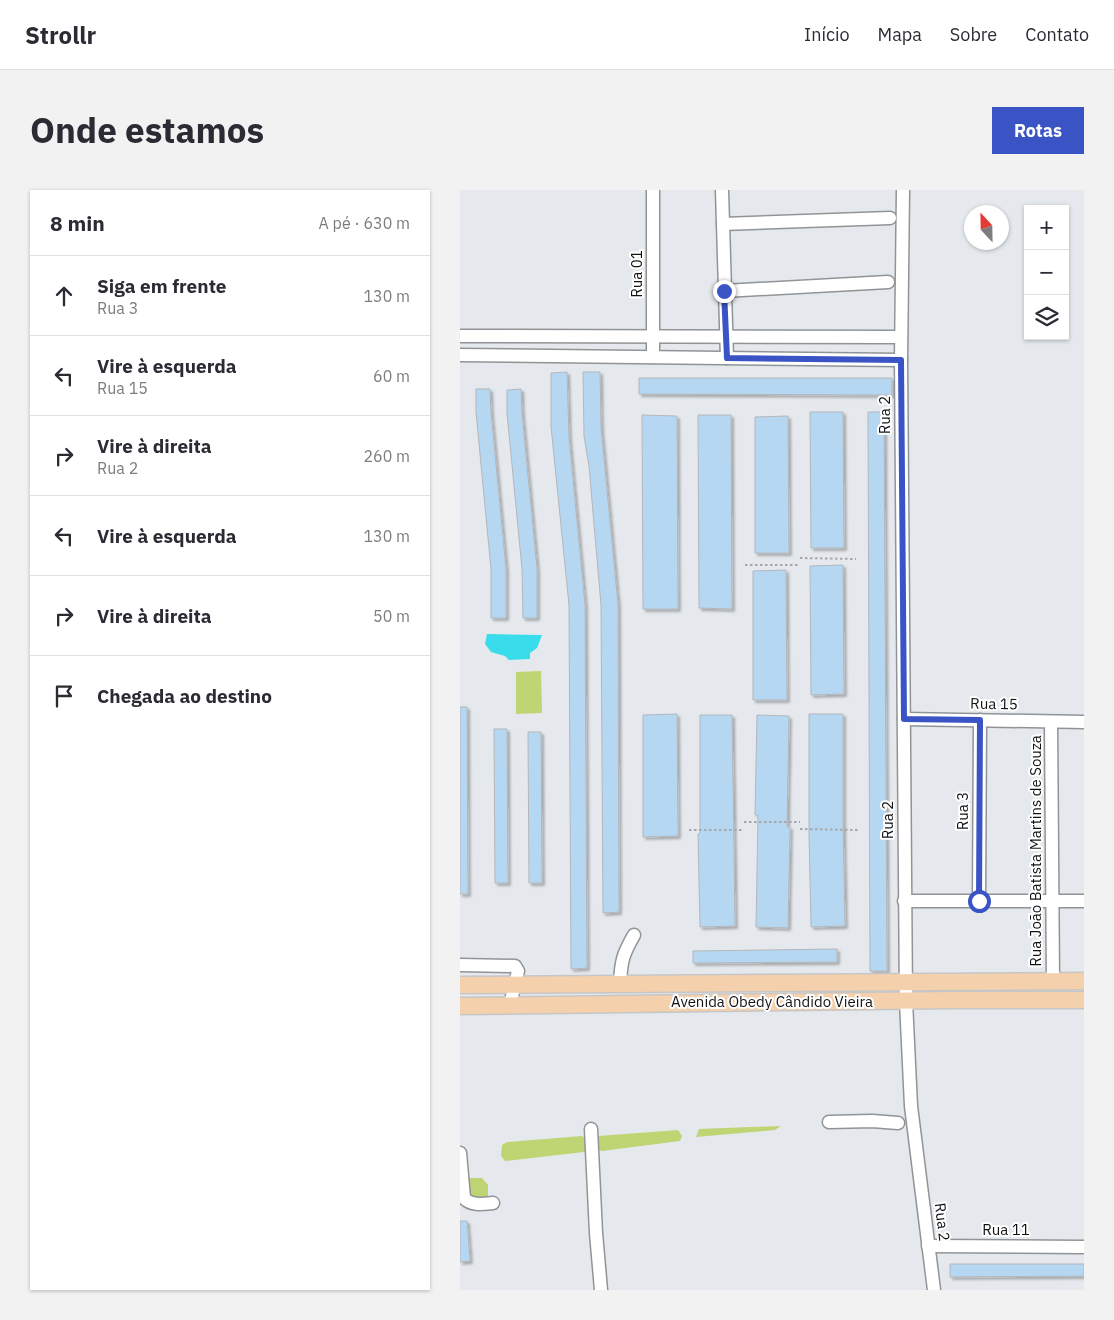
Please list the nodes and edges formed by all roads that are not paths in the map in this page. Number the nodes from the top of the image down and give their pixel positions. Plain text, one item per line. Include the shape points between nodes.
1 (653, 190) edge
2 (722, 190) edge
3 (903, 190) edge
4 (890, 218) dead end
5 (723, 224) junction
6 (888, 282) dead end
7 (724, 291) junction
8 (460, 336) edge
9 (653, 336) junction
10 (725, 336) junction
11 (901, 349) junction
12 (460, 355) edge
13 (653, 357) junction
14 (727, 358) junction
15 (904, 719) junction
16 (980, 720) junction
17 (1051, 722) junction
18 (1084, 722) edge
19 (904, 901) junction
20 (979, 901) junction
21 (1084, 901) edge
22 (1052, 902) junction
23 (634, 935) dead end
24 (460, 966) edge
25 (905, 981) junction
26 (1053, 981) junction
27 (1084, 981) edge
28 (620, 983) junction
29 (641, 983) junction
30 (460, 985) edge
31 (515, 986) junction
32 (1084, 1000) edge
33 (906, 1001) junction
34 (641, 1003) junction
35 (510, 1005) junction
36 (460, 1006) edge
37 (829, 1122) dead end
38 (898, 1123) dead end
39 (591, 1129) dead end
40 (460, 1153) edge
41 (493, 1203) dead end
42 (928, 1246) junction
43 (1084, 1247) edge
44 (601, 1290) edge
45 (934, 1290) edge

1 - 9 street, Rua 01
2 - 5 street
3 - 11 street, Rua 2
4 - 5 street
5 - 7 street
6 - 7 street
7 - 10 street
8 - 9 street
9 - 10 street
9 - 13 street, Rua 01
10 - 11 street
10 - 14 street
11 - 14 street
11 - 15 street, Rua 2
12 - 13 street
13 - 14 street
15 - 16 street, Rua 15
15 - 19 street, Rua 2
16 - 17 street, Rua 15
16 - 20 street, Rua 3
17 - 18 street, Rua 15
17 - 22 street, Rua João Batista Martins de Souza
19 - 20 street
19 - 25 street, Rua 2
20 - 22 street
21 - 22 street
22 - 26 street, Rua João Batista Martins de Souza
23 - 28 street via 621,963
24 - 31 street via 515,966 518,971
25 - 26 main road, Avenida Obedy Cândido Vieira
25 - 29 main road, Avenida Obedy Cândido Vieira
25 - 33 street, Rua 2
26 - 27 main road, Avenida Obedy Cândido Vieira
28 - 29 main road, Avenida Obedy Cândido Vieira
28 - 31 main road, Avenida Obedy Cândido Vieira
29 - 34 main road
30 - 31 main road, Avenida Obedy Cândido Vieira
31 - 35 street
32 - 33 main road, Avenida Obedy Cândido Vieira
33 - 34 main road, Avenida Obedy Cândido Vieira
33 - 42 street, Rua 2 via 911,1106
34 - 35 main road, Avenida Obedy Cândido Vieira
35 - 36 main road, Avenida Obedy Cândido Vieira
37 - 38 street
39 - 44 street
40 - 41 street via 464,1198 478,1204
42 - 43 street, Rua 11
42 - 45 street, Rua 2

